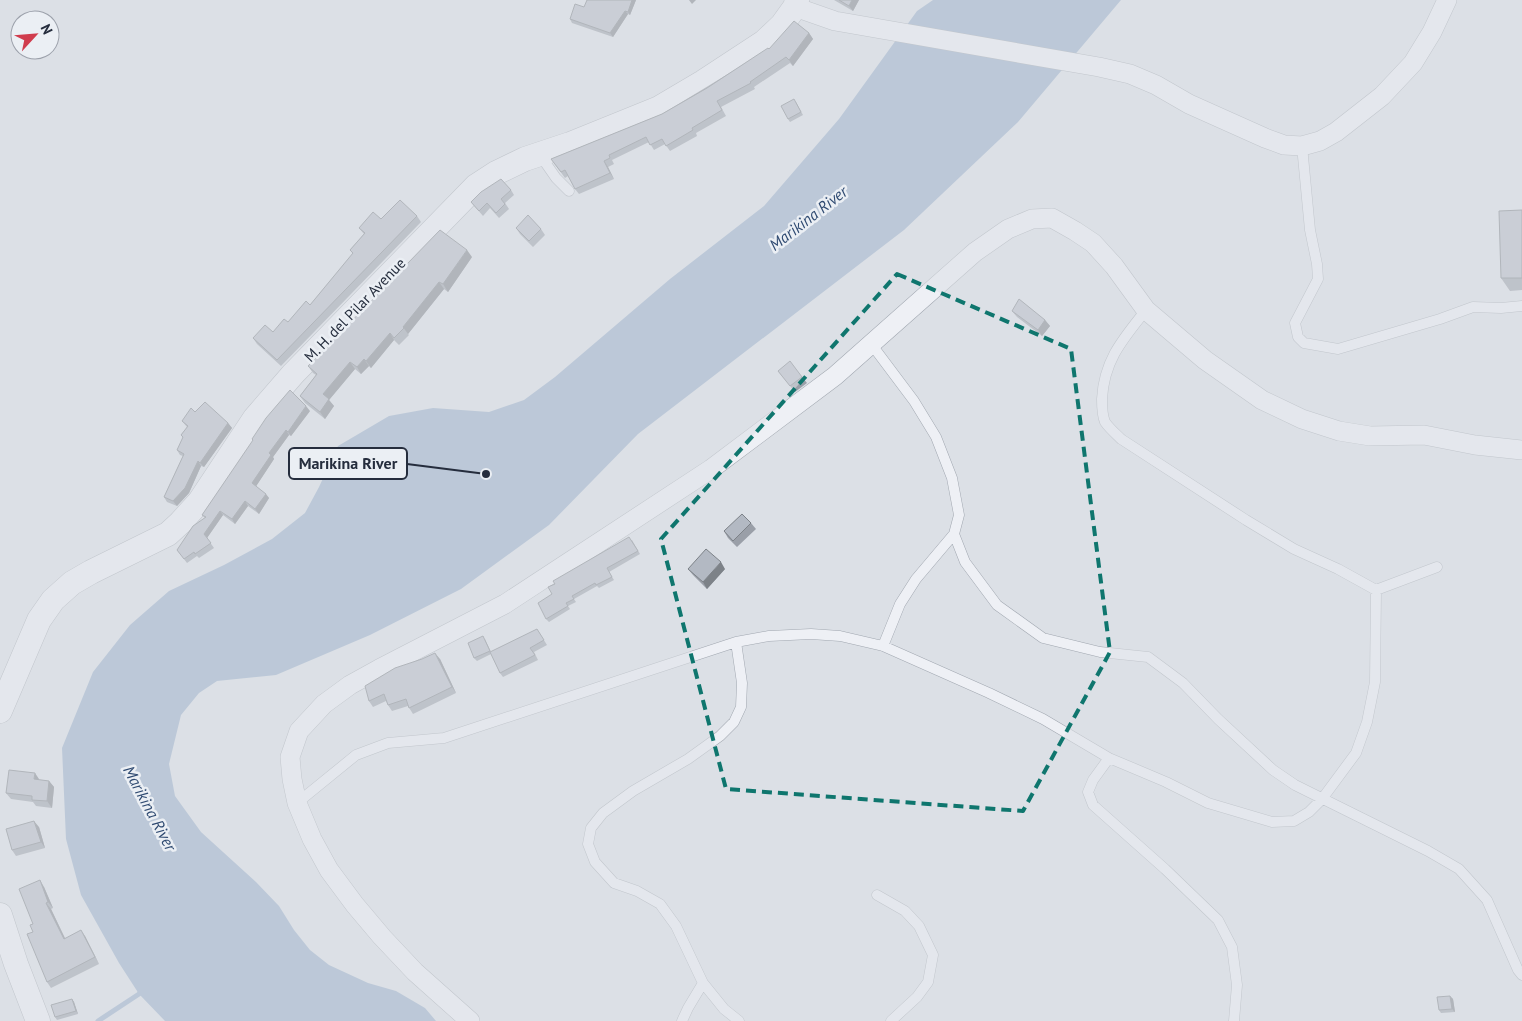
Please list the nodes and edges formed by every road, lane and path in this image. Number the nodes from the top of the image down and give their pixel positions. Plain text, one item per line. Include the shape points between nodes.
1 (1448, 0) edge
2 (796, 3) edge
3 (1302, 146) junction
4 (539, 154) junction
5 (569, 191) dead end
6 (1522, 306) edge
7 (1146, 310) junction
8 (872, 344) junction
9 (1522, 450) edge
10 (954, 534) junction
11 (1437, 567) dead end
12 (1376, 590) junction
13 (736, 642) junction
14 (883, 646) junction
15 (0, 711) edge
16 (1109, 758) junction
17 (1322, 799) junction
18 (297, 802) junction
19 (876, 895) dead end
20 (0, 915) edge
21 (1522, 975) edge
22 (703, 983) junction
23 (38, 1021) edge
24 (470, 1021) edge
25 (682, 1021) edge
26 (739, 1021) edge
27 (890, 1021) edge
28 (1234, 1021) edge

1 - 3 street via 1413,63 1382,96 1336,132
2 - 3 street via 820,16 850,24 1130,74 1265,138 1284,145
2 - 4 street, M. H. del Pilar Avenue via 782,25 764,42 659,108
3 - 6 lane via 1318,279 1295,323 1298,337 1304,343 1338,349 1473,307
4 - 5 lane
4 - 15 street, M. H. del Pilar Avenue via 496,173 476,186 293,374 255,418 200,501 180,524 168,534 78,579 53,600 40,620
7 - 8 street via 1094,243 1052,218 1032,219 1008,228 975,252
7 - 9 street via 1232,380 1262,400 1302,419 1339,431 1370,436 1424,435
7 - 12 lane via 1109,364 1103,382 1102,408 1106,422 1121,439 1246,520 1294,549
8 - 10 lane via 914,400 936,438 952,478 959,515
8 - 18 street via 765,430 639,517 505,604 379,669 324,704 299,731 290,758
10 - 14 lane via 916,579 900,604
10 - 17 lane via 964,562 997,605 1043,638 1100,652 1148,657 1183,684 1273,770
11 - 12 lane
12 - 17 lane via 1375,682 1367,722 1356,753
13 - 14 lane via 811,634 840,636
13 - 18 lane via 444,738 388,743 356,755
13 - 22 lane via 742,683 741,706 734,722 720,736 603,813 591,828 588,844 595,862 614,883 660,904 687,946
14 - 16 lane via 1043,719
16 - 17 lane via 1208,803 1272,822 1294,821
16 - 28 lane via 1088,792 1093,805 1218,920 1232,947 1237,985
17 - 21 lane via 1428,851 1459,870 1487,900
18 - 24 street via 329,870 354,905 415,972
19 - 27 lane via 905,911 919,926 933,955 928,982 917,997
20 - 23 street
22 - 25 lane
22 - 26 lane via 724,1009

